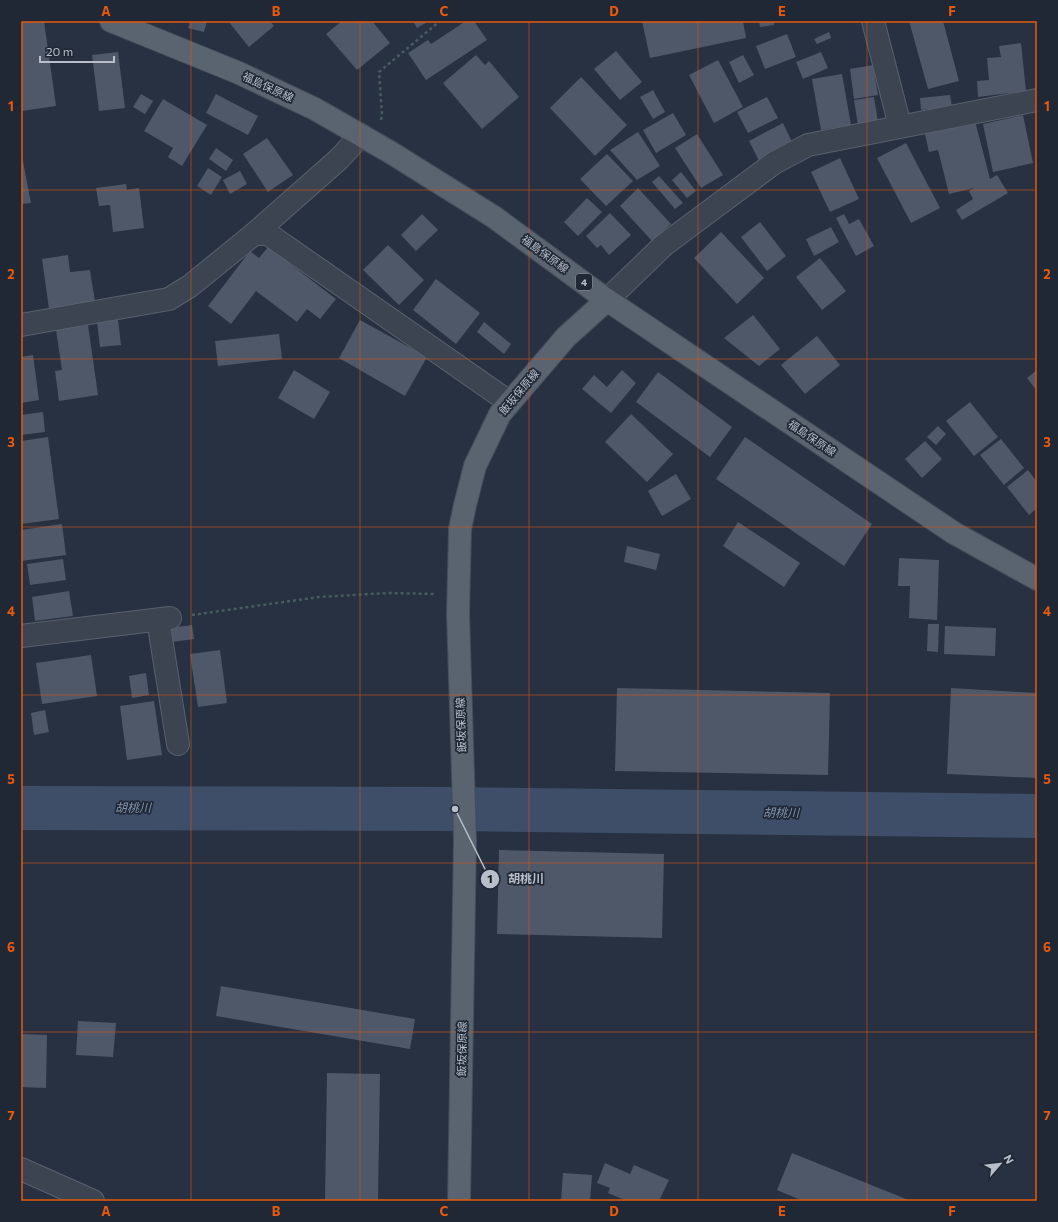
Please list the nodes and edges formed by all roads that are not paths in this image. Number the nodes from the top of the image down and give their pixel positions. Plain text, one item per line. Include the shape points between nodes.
1 (111, 21) edge
2 (873, 21) edge
3 (1037, 100) edge
4 (900, 126) junction
5 (368, 139) junction
6 (254, 234) junction
7 (607, 300) junction
8 (21, 325) edge
9 (509, 402) junction
10 (1037, 579) edge
11 (21, 636) edge
12 (178, 744) dead end
13 (21, 1169) edge
14 (93, 1201) edge
15 (459, 1201) edge

1 - 5 main road, 福島保原線 / 4 via 239,74 315,109
2 - 4 street
3 - 4 street
4 - 7 street via 808,145 774,163 664,244
5 - 6 street via 340,159
5 - 7 main road, 福島保原線 / 4 via 494,217
6 - 8 street via 190,286 169,299
6 - 9 street via 268,234
7 - 9 main road, 飯坂保原線 via 566,338
7 - 10 main road, 福島保原線 / 4 via 954,533
9 - 15 main road, 飯坂保原線 via 500,414 475,466 460,529 458,594 465,839
11 - 12 street via 164,619
13 - 14 street

